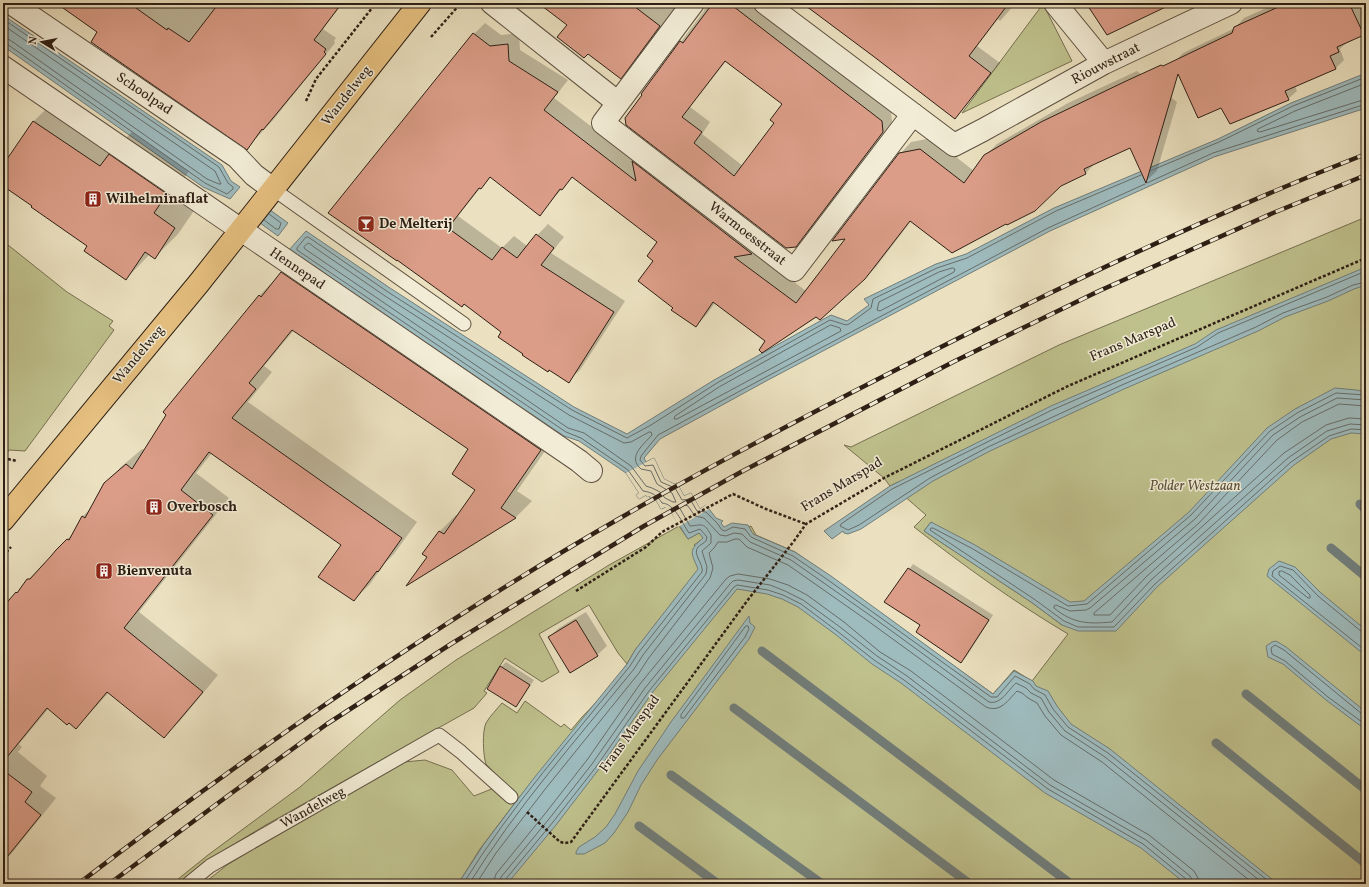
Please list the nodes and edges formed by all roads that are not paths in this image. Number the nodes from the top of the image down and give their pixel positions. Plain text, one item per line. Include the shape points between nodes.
1 (12, 3) edge
2 (420, 3) edge
3 (492, 3) edge
4 (693, 3) edge
5 (765, 3) edge
6 (1056, 3) edge
7 (1231, 3) edge
8 (1104, 63) junction
9 (3, 68) edge
10 (617, 102) junction
11 (913, 114) junction
12 (269, 194) junction
13 (243, 227) junction
14 (464, 324) dead end
15 (591, 471) dead end
16 (3, 520) edge
17 (511, 797) road end
18 (188, 884) edge

1 - 12 street, Schoolpad via 237,157
2 - 12 main road, Wandelweg
3 - 10 street
4 - 10 street, Warmoesstraat
5 - 11 street
6 - 8 street
7 - 8 street, Riouwstraat
8 - 11 street, Riouwstraat via 954,145
9 - 13 street, Hennepad
10 - 11 street, Warmoesstraat via 602,123 794,270
12 - 13 main road, Wandelweg
12 - 14 lane
13 - 15 street, Hennepad
13 - 16 main road, Wandelweg
17 - 18 lane, Wandelweg via 439,735 210,866

